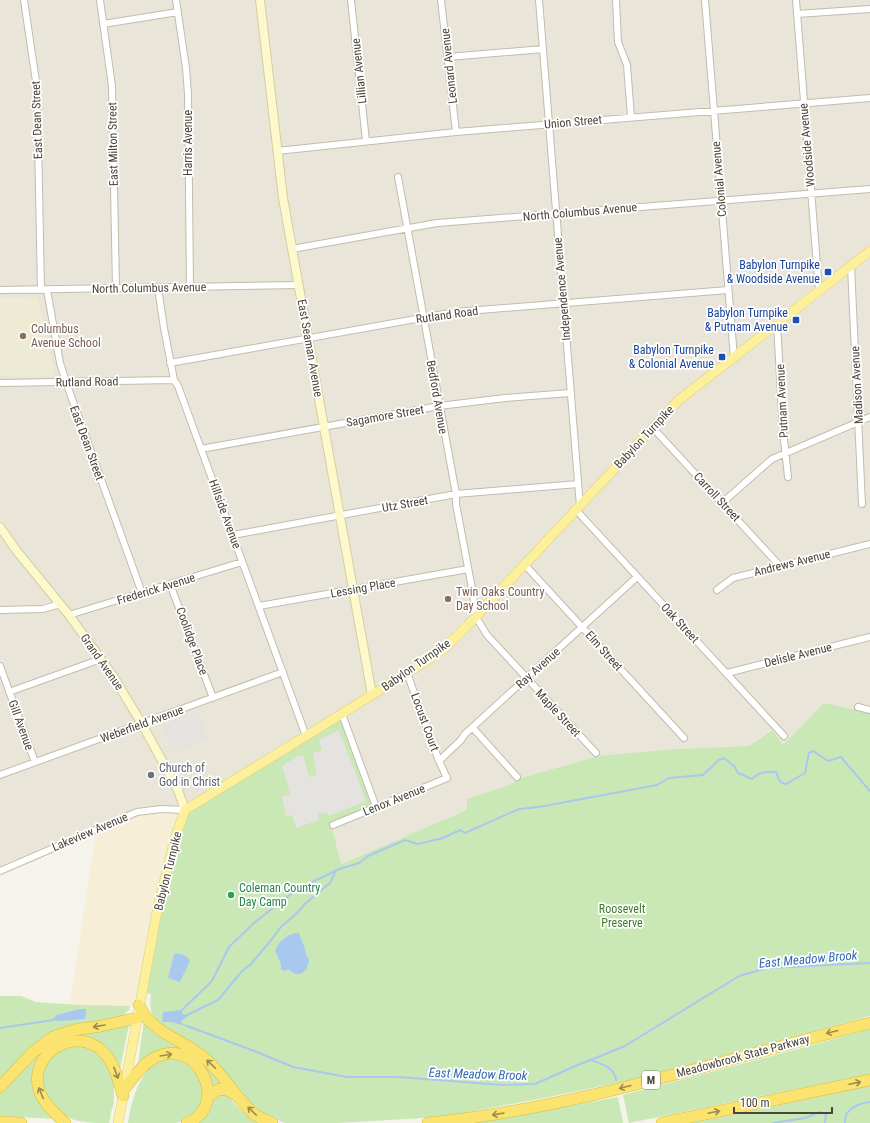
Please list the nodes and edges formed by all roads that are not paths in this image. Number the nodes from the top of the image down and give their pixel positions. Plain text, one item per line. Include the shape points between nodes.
1 (24, 0) edge
2 (100, 0) edge
3 (176, 0) edge
4 (260, 0) edge
5 (351, 0) edge
6 (441, 0) edge
7 (539, 0) edge
8 (616, 0) edge
9 (704, 0) edge
10 (796, 0) edge
11 (870, 8) edge
12 (178, 12) junction
13 (797, 14) junction
14 (103, 24) junction
15 (543, 49) junction
16 (448, 57) junction
17 (870, 98) edge
18 (804, 104) junction
19 (713, 111) junction
20 (631, 117) junction
21 (549, 124) junction
22 (456, 132) junction
23 (366, 141) junction
24 (277, 151) junction
25 (398, 177) dead end
26 (870, 189) edge
27 (811, 193) junction
28 (720, 200) junction
29 (556, 214) junction
30 (407, 229) junction
31 (292, 249) junction
32 (870, 251) edge
33 (851, 266) junction
34 (298, 285) junction
35 (190, 287) junction
36 (116, 288) junction
37 (158, 288) junction
38 (0, 290) edge
39 (44, 290) junction
40 (728, 290) junction
41 (820, 290) junction
42 (563, 303) junction
43 (423, 318) junction
44 (777, 324) junction
45 (308, 338) junction
46 (734, 358) junction
47 (170, 363) junction
48 (174, 380) junction
49 (66, 382) junction
50 (0, 383) edge
51 (570, 393) junction
52 (439, 406) junction
53 (870, 417) edge
54 (858, 422) junction
55 (324, 427) junction
56 (653, 428) junction
57 (201, 449) junction
58 (785, 452) junction
59 (788, 477) dead end
60 (578, 484) junction
61 (456, 494) junction
62 (722, 503) junction
63 (862, 504) dead end
64 (578, 508) junction
65 (340, 516) junction
66 (0, 527) edge
67 (2, 535) edge
68 (233, 535) junction
69 (870, 544) edge
70 (242, 562) junction
71 (525, 565) junction
72 (780, 566) junction
73 (468, 569) junction
74 (637, 577) junction
75 (170, 584) junction
76 (353, 589) junction
77 (717, 590) dead end
78 (142, 593) junction
79 (60, 604) junction
80 (259, 606) junction
81 (0, 610) edge
82 (69, 615) junction
83 (476, 616) junction
84 (582, 627) junction
85 (870, 637) edge
86 (101, 659) junction
87 (0, 666) edge
88 (283, 672) junction
89 (407, 673) junction
90 (727, 673) junction
91 (527, 678) junction
92 (9, 692) junction
93 (372, 695) junction
94 (213, 698) junction
95 (858, 707) dead end
96 (870, 710) edge
97 (342, 714) junction
98 (142, 724) junction
99 (473, 728) junction
100 (306, 736) junction
101 (784, 736) dead end
102 (684, 738) dead end
103 (596, 753) dead end
104 (439, 761) junction
105 (35, 762) junction
106 (443, 770) joint
107 (0, 775) edge
108 (516, 777) dead end
109 (376, 807) junction
110 (185, 810) junction
111 (333, 825) dead end
112 (0, 871) edge
113 (139, 1005) junction
114 (137, 1018) junction
115 (870, 1023) edge
116 (870, 1080) edge
117 (0, 1087) edge
118 (124, 1091) junction
119 (236, 1095) junction
120 (208, 1097) junction
121 (0, 1122) edge
122 (21, 1123) edge
123 (65, 1123) edge
124 (118, 1123) edge
125 (187, 1123) edge
126 (272, 1123) edge
127 (428, 1123) edge
128 (662, 1123) edge

1 - 39 street, East Dean Street via 37,88
2 - 14 street, East Milton Street
3 - 12 street, Harris Avenue
4 - 24 main road, East Seaman Avenue
5 - 23 street, Lillian Avenue
6 - 16 street, Leonard Avenue
7 - 15 street, Independence Avenue
8 - 20 street via 618,42 627,65
9 - 19 street, Colonial Avenue
10 - 13 street, Woodside Avenue
11 - 13 street
12 - 14 street
12 - 35 street, Harris Avenue via 188,94
13 - 18 street, Woodside Avenue
14 - 36 street, East Milton Street via 112,86
15 - 16 street
15 - 21 street, Independence Avenue
16 - 22 street, Leonard Avenue
17 - 18 street, Union Street
18 - 19 street, Union Street
18 - 27 street, Woodside Avenue
19 - 20 street, Union Street
19 - 28 street, Colonial Avenue
20 - 21 street, Union Street
21 - 22 street, Union Street
21 - 29 street, Independence Avenue
22 - 23 street, Union Street
23 - 24 street, Union Street
24 - 31 main road, East Seaman Avenue
25 - 30 street, Bedford Avenue
26 - 27 street, North Columbus Avenue
27 - 28 street, North Columbus Avenue
27 - 41 street, Woodside Avenue
28 - 29 street, North Columbus Avenue
28 - 40 street, Colonial Avenue
29 - 30 street, North Columbus Avenue via 437,223
29 - 42 street, Independence Avenue
30 - 31 street, North Columbus Avenue
30 - 43 street, Bedford Avenue
31 - 34 main road, East Seaman Avenue
32 - 33 main road, Babylon Turnpike
33 - 41 main road, Babylon Turnpike
33 - 54 street, Madison Avenue
34 - 35 street, North Columbus Avenue
34 - 45 main road, East Seaman Avenue
35 - 37 street, North Columbus Avenue
36 - 37 street, North Columbus Avenue
36 - 39 street, North Columbus Avenue
37 - 47 street, Hillside Avenue
38 - 39 street, North Columbus Avenue
39 - 49 street, East Dean Street
40 - 42 street, Rutland Road
40 - 46 street, Colonial Avenue
41 - 44 main road, Babylon Turnpike
42 - 43 street, Rutland Road via 455,312
42 - 51 street, Independence Avenue
43 - 45 street, Rutland Road
43 - 52 street, Bedford Avenue
44 - 46 main road, Babylon Turnpike
44 - 58 street, Putnam Avenue
45 - 47 street, Rutland Road
45 - 55 main road, East Seaman Avenue
46 - 56 main road, Babylon Turnpike via 679,400
47 - 48 street, Hillside Avenue
48 - 49 street, Rutland Road
48 - 57 street, Hillside Avenue
49 - 50 street, Rutland Road
49 - 78 street, East Dean Street
51 - 52 street, Sagamore Street
51 - 60 street, Independence Avenue
52 - 55 street, Sagamore Street
52 - 61 street, Bedford Avenue
53 - 54 street
54 - 58 street
54 - 63 street, Madison Avenue
55 - 57 street, Sagamore Street
55 - 65 main road, East Seaman Avenue
56 - 62 street, Carroll Street
56 - 64 main road, Babylon Turnpike
57 - 68 street, Hillside Avenue
58 - 59 street, Putnam Avenue
58 - 62 street via 772,458
60 - 61 street, Utz Street
60 - 64 street, Independence Avenue
61 - 65 street, Utz Street
61 - 73 street, Bedford Avenue
62 - 72 street, Carroll Street
64 - 71 main road, Babylon Turnpike
64 - 74 street, Oak Street
65 - 68 street, Utz Street
65 - 76 main road, East Seaman Avenue
66 - 67 main road, Grand Avenue
67 - 79 main road, Grand Avenue
68 - 70 street, Hillside Avenue
69 - 72 street, Andrews Avenue
70 - 75 street, Frederick Avenue
70 - 80 street, Hillside Avenue
71 - 83 main road, Babylon Turnpike
71 - 84 street, Elm Street
72 - 77 street, Andrews Avenue via 733,578
73 - 76 street, Lessing Place
73 - 83 street, Bedford Avenue
74 - 84 street, Ray Avenue
74 - 90 street, Oak Street
75 - 78 street, Frederick Avenue
75 - 94 street, Coolidge Place
76 - 80 street, Lessing Place
76 - 93 main road, East Seaman Avenue
78 - 82 street, Frederick Avenue
79 - 81 street via 44,609
79 - 82 main road, Grand Avenue
80 - 88 street, Hillside Avenue
82 - 86 main road, Grand Avenue
83 - 89 main road, Babylon Turnpike via 445,648
83 - 91 street, Maple Street via 487,635
84 - 91 street, Ray Avenue
84 - 102 street, Elm Street
85 - 90 street, Delisle Avenue
86 - 92 street
86 - 98 main road, Grand Avenue
87 - 92 street, Gill Avenue
88 - 94 street, Weberfield Avenue
88 - 100 street, Hillside Avenue
89 - 93 main road, Babylon Turnpike
89 - 104 street, Locust Court
90 - 101 street, Oak Street
91 - 99 street, Ray Avenue
91 - 103 street, Maple Street
92 - 105 street, Gill Avenue
93 - 97 main road, Babylon Turnpike
94 - 98 street, Weberfield Avenue
95 - 96 street
97 - 100 main road, Babylon Turnpike
97 - 109 street
98 - 105 street, Weberfield Avenue
98 - 110 main road, Grand Avenue via 178,790
99 - 104 street, Ray Avenue
99 - 108 street
100 - 110 main road, Babylon Turnpike
104 - 106 street, Locust Court
105 - 107 street, Weberfield Avenue
106 - 109 street, Lenox Avenue via 446,778
109 - 111 street, Lenox Avenue
110 - 112 street, Lakeview Avenue via 137,812
110 - 113 main road, Babylon Turnpike via 175,838 158,906
113 - 114 main road, Babylon Turnpike
119 -> 113 highway via 213,1065 156,1027
114 -> 117 highway via 74,1030 53,1038 33,1052
114 - 118 main road, Babylon Turnpike
115 -> 127 highway, Meadowbrook State Parkway / M via 576,1099 478,1117
128 -> 116 highway
118 -> 120 highway via 151,1060 168,1053 192,1059 198,1065 204,1074
123 -> 118 highway via 47,1105 38,1084 41,1064 55,1047 65,1042 90,1043 105,1053
118 - 124 main road, Babylon Turnpike
119 - 120 highway via 228,1090 219,1089
126 -> 119 highway via 256,1116
120 - 125 highway via 204,1109
121 - 122 highway

